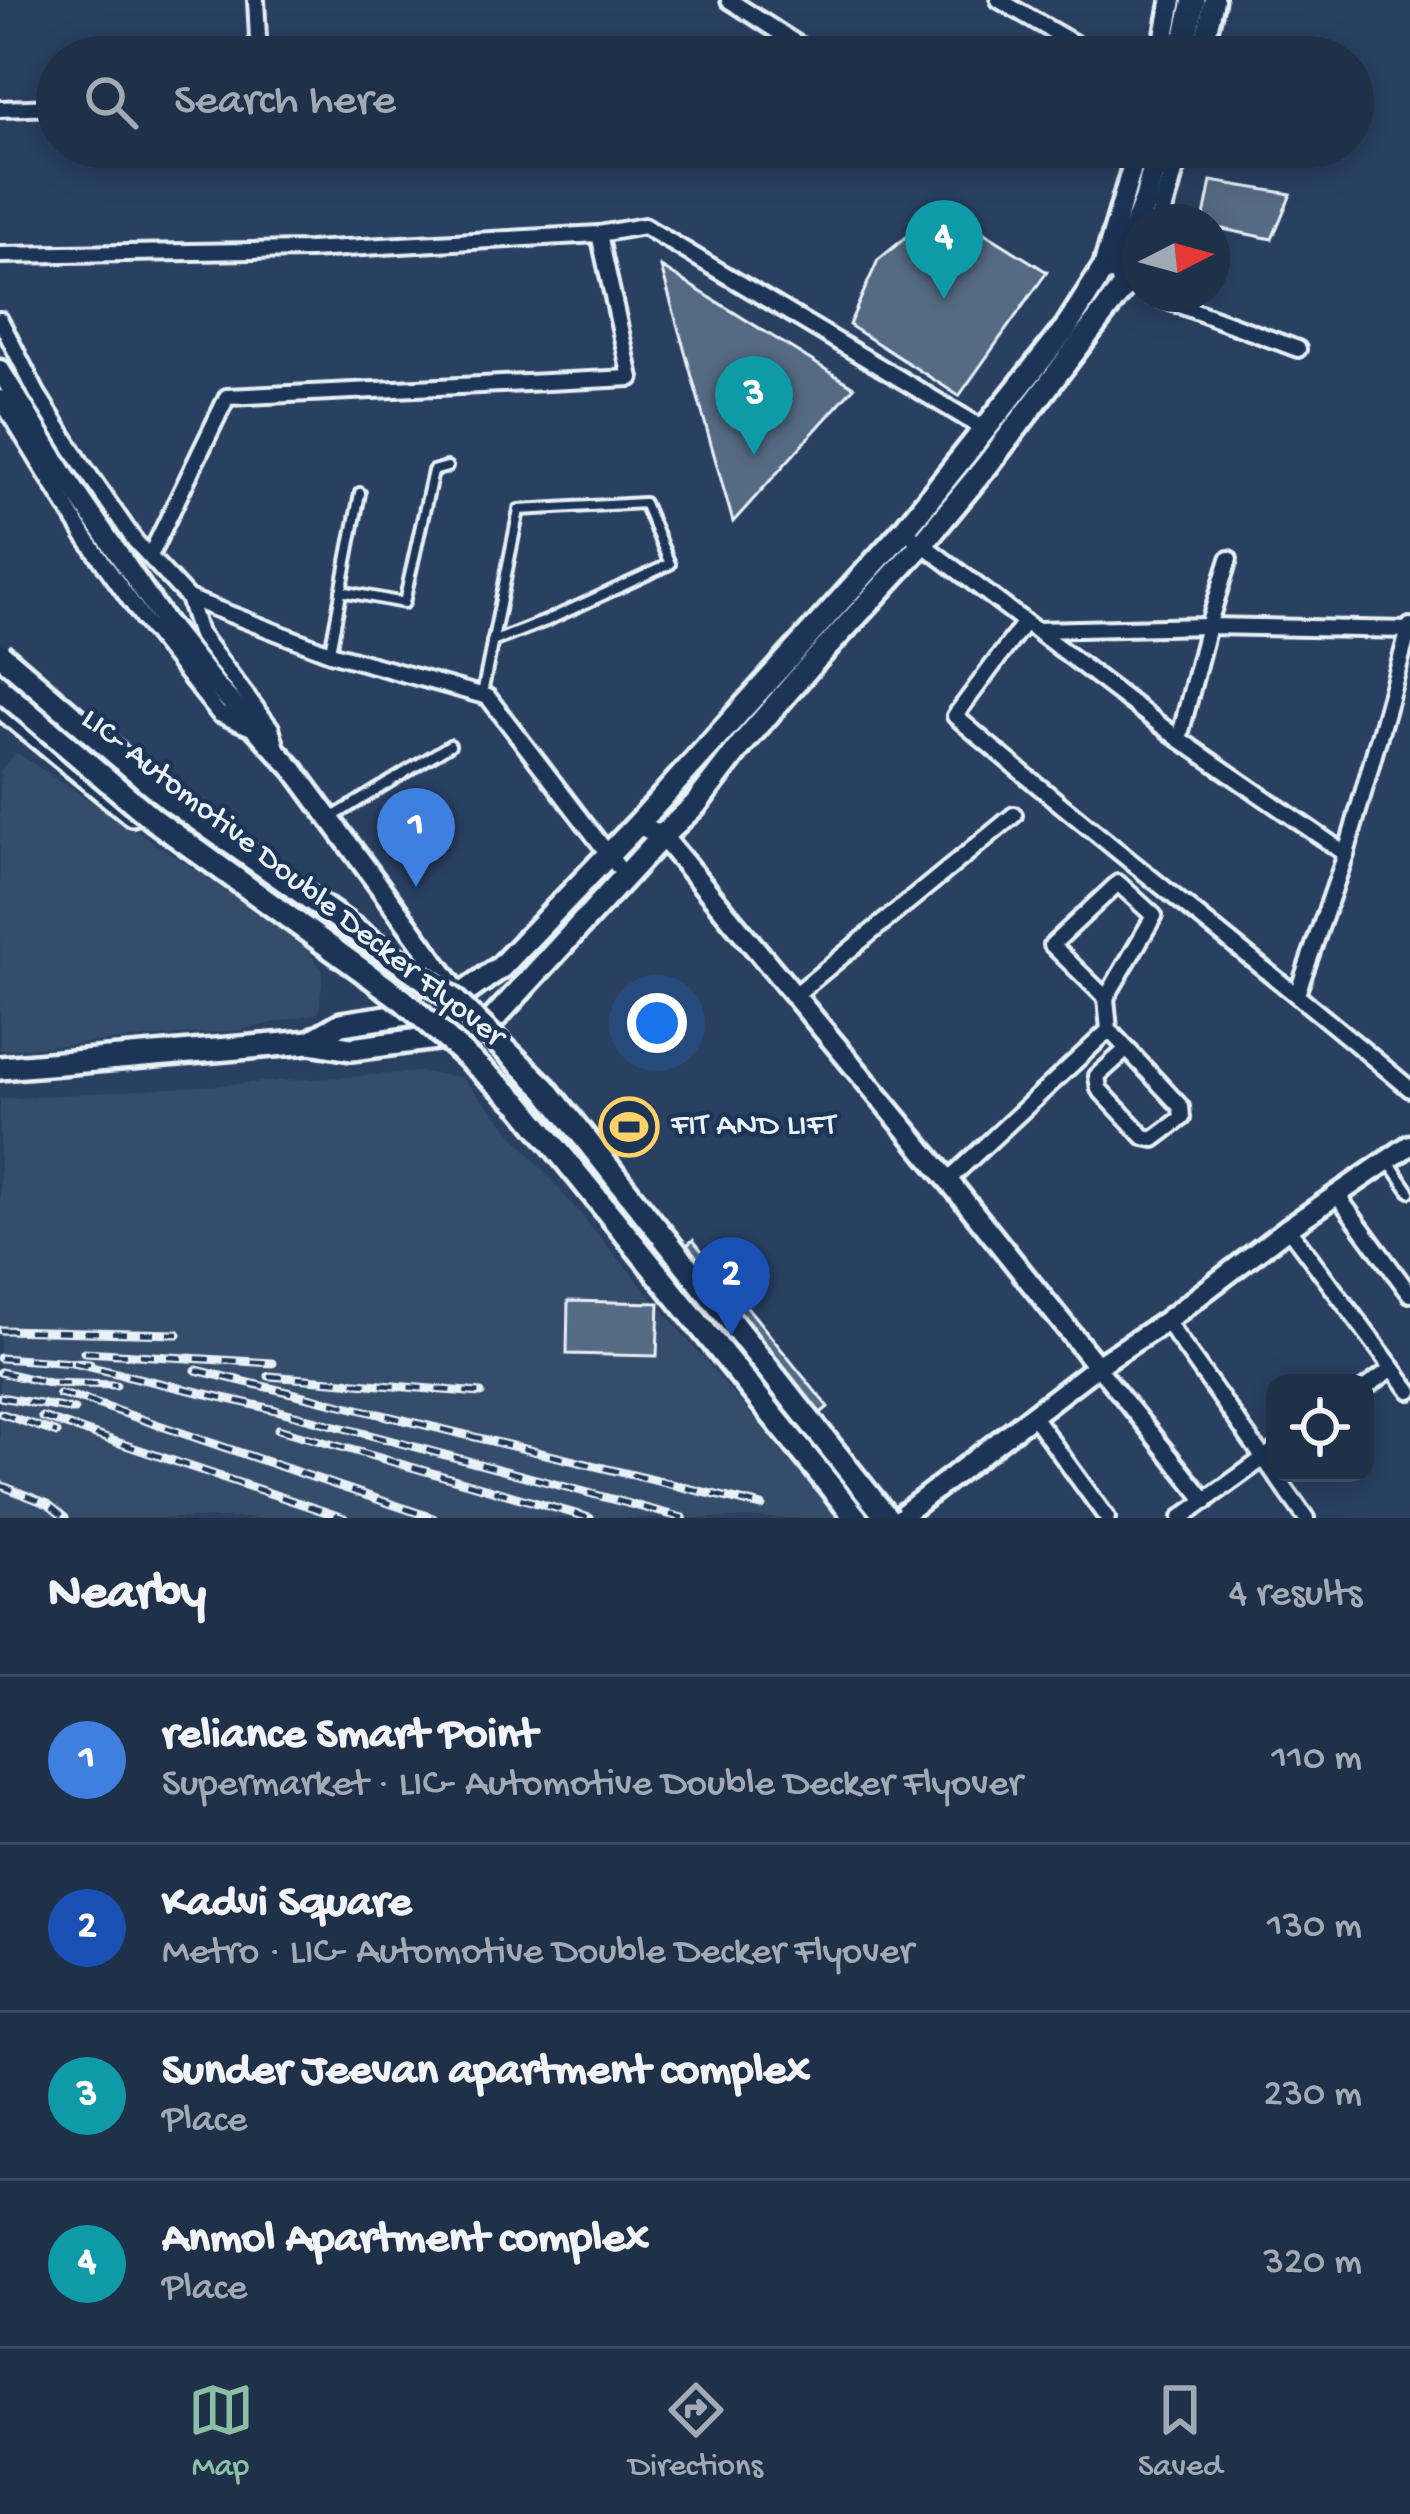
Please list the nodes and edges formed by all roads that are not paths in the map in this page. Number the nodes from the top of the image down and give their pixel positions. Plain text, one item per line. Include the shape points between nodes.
1 (256, 0) edge
2 (729, 0) edge
3 (999, 0) edge
4 (1172, 0) edge
5 (1194, 0) edge
6 (1214, 0) edge
7 (258, 36) edge
8 (785, 36) edge
9 (1062, 36) edge
10 (1165, 36) edge
11 (1186, 36) edge
12 (1206, 36) edge
13 (36, 108) edge
14 (0, 109) edge
15 (1136, 168) edge
16 (1154, 168) edge
17 (1174, 168) edge
18 (1132, 204) edge
19 (1144, 204) edge
20 (1164, 204) edge
21 (598, 233) junction
22 (0, 256) edge
23 (1122, 275) edge
24 (1122, 276) edge
25 (1198, 312) edge
26 (0, 320) edge
27 (1298, 349) dead end
28 (0, 370) edge
29 (0, 398) edge
30 (984, 429) junction
31 (447, 467) dead end
32 (360, 494) dead end
33 (913, 537) junction
34 (149, 556) junction
35 (1229, 560) dead end
36 (341, 591) junction
37 (188, 598) junction
38 (1030, 626) junction
39 (1208, 626) junction
40 (1410, 629) edge
41 (492, 642) junction
42 (0, 650) edge
43 (330, 653) junction
44 (481, 695) junction
45 (1, 705) edge
46 (253, 728) junction
47 (1179, 739) junction
48 (451, 745) dead end
49 (280, 756) junction
50 (1014, 815) dead end
51 (331, 818) junction
52 (638, 824) junction
53 (662, 836) junction
54 (1346, 854) junction
55 (606, 855) junction
56 (625, 876) junction
57 (1297, 994) junction
58 (795, 995) junction
59 (460, 996) junction
60 (1106, 998) junction
61 (407, 1014) junction
62 (489, 1024) junction
63 (1109, 1030) junction
64 (436, 1038) junction
65 (310, 1042) junction
66 (1127, 1049) junction
67 (0, 1068) edge
68 (1410, 1089) edge
69 (1410, 1145) edge
70 (1388, 1160) junction
71 (948, 1180) junction
72 (1410, 1192) edge
73 (1336, 1195) junction
74 (1288, 1228) junction
75 (1410, 1294) edge
76 (1166, 1321) junction
77 (1096, 1366) junction
78 (1393, 1368) junction
79 (1374, 1382) edge
80 (1410, 1391) edge
81 (1033, 1416) junction
82 (1266, 1451) edge
83 (1266, 1457) edge
84 (1285, 1482) edge
85 (1206, 1502) junction
86 (844, 1518) edge
87 (856, 1518) edge
88 (887, 1518) edge
89 (897, 1518) edge
90 (1107, 1518) edge
91 (1180, 1518) edge
92 (1306, 1518) edge

1 - 7 street
2 - 8 street
3 - 9 street
4 - 10 street
5 - 11 main road
6 - 12 street
13 - 14 street
15 - 18 street
16 - 19 main road
17 - 20 street
21 - 22 street
21 - 30 street via 644,226
21 - 34 street via 631,378 227,397
23 - 30 main road via 1066,328
24 - 33 main road via 988,464
25 - 27 street
26 - 34 street via 81,463
28 - 46 street via 166,622
29 - 46 street via 144,620 220,714
30 - 33 main road
31 - 36 lane via 433,471 404,602
32 - 36 lane
33 - 38 street
33 - 52 main road
33 - 53 main road
34 - 37 street
35 - 39 street
36 - 43 lane
37 - 43 street
37 - 49 street via 199,633 271,728
38 - 39 street
38 - 47 street
38 - 57 street via 955,716
39 - 40 street
39 - 47 street
40 - 54 street
41 - 41 lane via 519,510 644,503 670,565
41 - 44 lane
42 - 59 main road via 174,793
42 - 88 main road, LIC- Automotive Double Decker Flyover, bridge via 169,799 453,999 545,1088
43 - 44 street
44 - 55 street
45 - 61 main road via 147,827
45 - 87 main road, LIC- Automotive Double Decker Flyover, bridge via 403,1000 521,1105
46 - 49 street
47 - 54 street
48 - 51 lane
49 - 51 street
50 - 58 street
51 - 59 street
52 - 53 street
52 - 55 main road
53 - 56 main road
53 - 58 street
54 - 57 street
55 - 56 street
55 - 59 main road via 501,967
56 - 62 main road
57 - 68 street
58 - 71 street
59 - 61 main road
59 - 62 main road
60 - 60 street via 1052,945 1118,884 1154,916
60 - 63 street
61 - 64 main road
61 - 65 main road via 341,1024
62 - 64 main road
62 - 89 main road via 553,1084
63 - 66 street
63 - 71 street
64 - 65 main road via 351,1049
64 - 86 main road via 516,1112
65 - 67 main road
66 - 66 street via 1096,1082 1154,1139 1182,1118 1181,1107
69 - 70 street
70 - 72 lane
70 - 73 street
71 - 77 street
73 - 74 street
73 - 75 street
74 - 76 street
74 - 78 street
76 - 77 street
76 - 82 street
77 - 81 street
77 - 85 street
78 - 79 street
78 - 80 street
81 - 89 street
81 - 90 street
83 - 85 street
84 - 92 street
85 - 91 street

